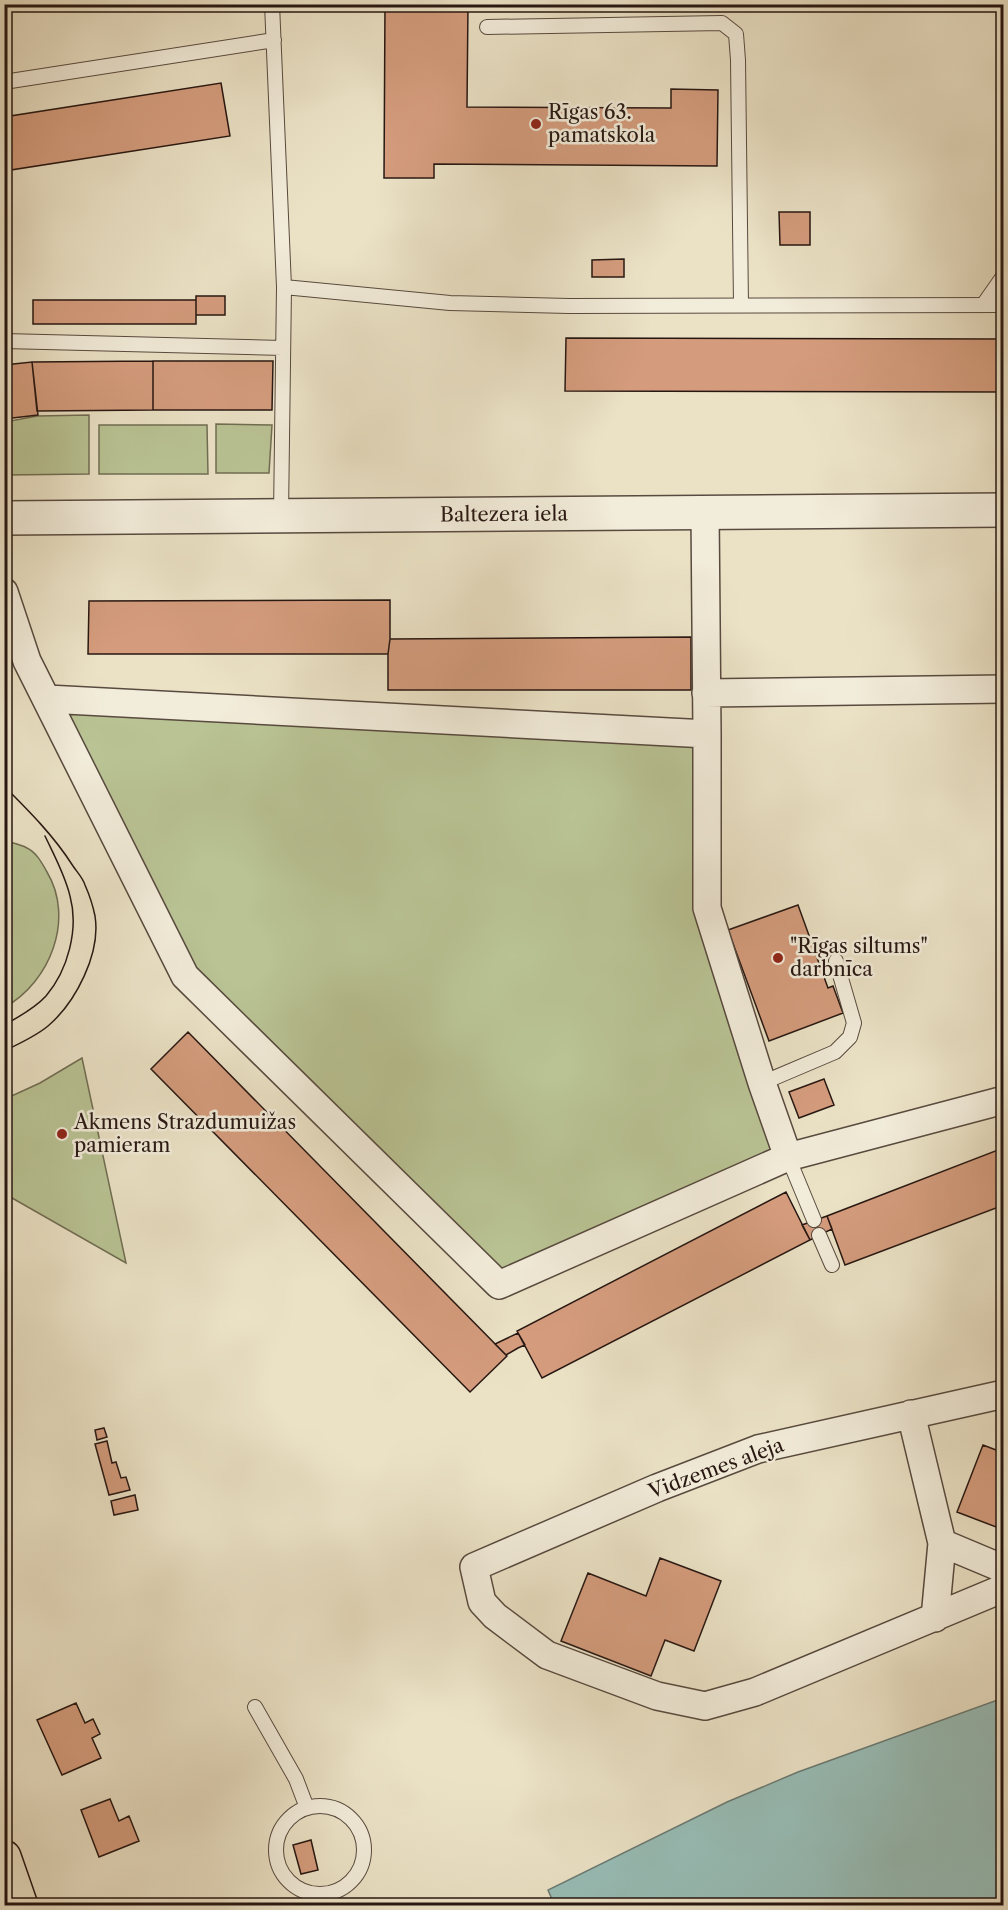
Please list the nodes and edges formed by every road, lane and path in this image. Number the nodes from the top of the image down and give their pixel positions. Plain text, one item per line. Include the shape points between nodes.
1 (272, 4) edge
2 (487, 27) dead end
3 (274, 40) junction
4 (4, 82) edge
5 (1004, 275) edge
6 (284, 287) junction
7 (983, 304) junction
8 (1004, 304) edge
9 (741, 305) junction
10 (4, 341) edge
11 (283, 348) junction
12 (1004, 510) edge
13 (705, 511) junction
14 (281, 515) junction
15 (4, 518) edge
16 (4, 592) edge
17 (1004, 689) edge
18 (706, 693) junction
19 (47, 699) junction
20 (707, 734) junction
21 (836, 962) dead end
22 (762, 1083) junction
23 (1004, 1100) edge
24 (788, 1156) junction
25 (814, 1220) dead end
26 (819, 1235) dead end
27 (832, 1266) dead end
28 (1004, 1394) edge
29 (911, 1414) junction
30 (942, 1543) junction
31 (1004, 1569) edge
32 (1004, 1588) edge
33 (935, 1618) junction
34 (255, 1707) dead end
35 (307, 1808) junction
36 (4, 1857) edge
37 (21, 1905) edge

1 - 3 lane
2 - 9 lane via 722,23 736,34
3 - 4 lane
3 - 6 lane
5 - 7 lane
6 - 9 lane via 450,303
6 - 11 lane
7 - 8 lane
7 - 9 lane
10 - 11 lane
11 - 14 lane
12 - 13 street, Baltezera iela
13 - 14 street, Baltezera iela
13 - 18 street
14 - 15 street, Baltezera iela
16 - 19 street via 27,661
17 - 18 street
18 - 20 street
19 - 20 street
19 - 24 street via 185,976 499,1285
20 - 22 street via 707,908
21 - 22 lane via 854,1023 850,1037 835,1052
22 - 24 street
23 - 24 street
24 - 25 lane
26 - 27 lane
28 - 29 street, Vidzemes aleja
29 - 30 street
29 - 33 street, Vidzemes aleja via 758,1449 474,1567 482,1602 547,1655 657,1696 705,1706 755,1692
30 - 31 street
30 - 33 street
32 - 33 street
34 - 35 lane via 296,1779
35 - 35 lane via 335,1808 358,1826 363,1840 361,1869 341,1890 312,1894 298,1889 279,1868 276,1853 284,1826 293,1815
36 - 37 highway

